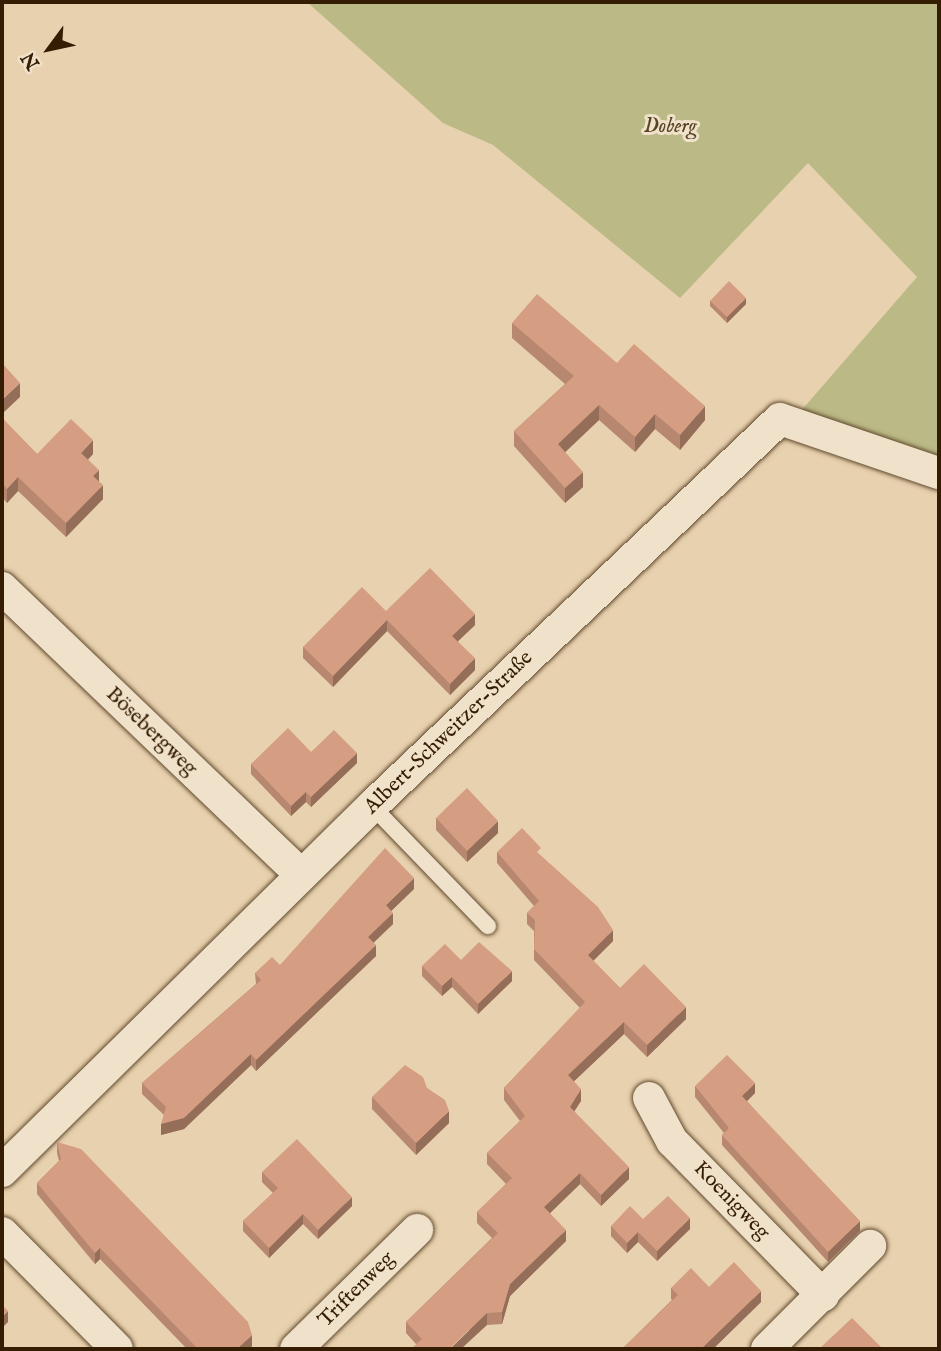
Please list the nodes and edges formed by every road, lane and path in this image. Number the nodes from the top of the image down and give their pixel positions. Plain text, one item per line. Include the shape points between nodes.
1 (939, 473) edge
2 (2, 589) edge
3 (372, 806) junction
4 (301, 875) junction
5 (488, 926) dead end
6 (649, 1098) dead end
7 (2, 1171) edge
8 (417, 1230) dead end
9 (2, 1233) edge
10 (870, 1246) dead end
11 (823, 1295) junction
12 (117, 1349) edge
13 (296, 1349) edge
14 (767, 1349) edge

1 - 3 street, Albert-Schweitzer-Straße via 780,419
2 - 4 street, Bösebergweg
3 - 4 street, Albert-Schweitzer-Straße
3 - 5 lane
4 - 7 street, Albert-Schweitzer-Straße
6 - 11 street, Koenigweg via 672,1141
8 - 13 street, Triftenweg
9 - 12 street
10 - 11 street
11 - 14 street

